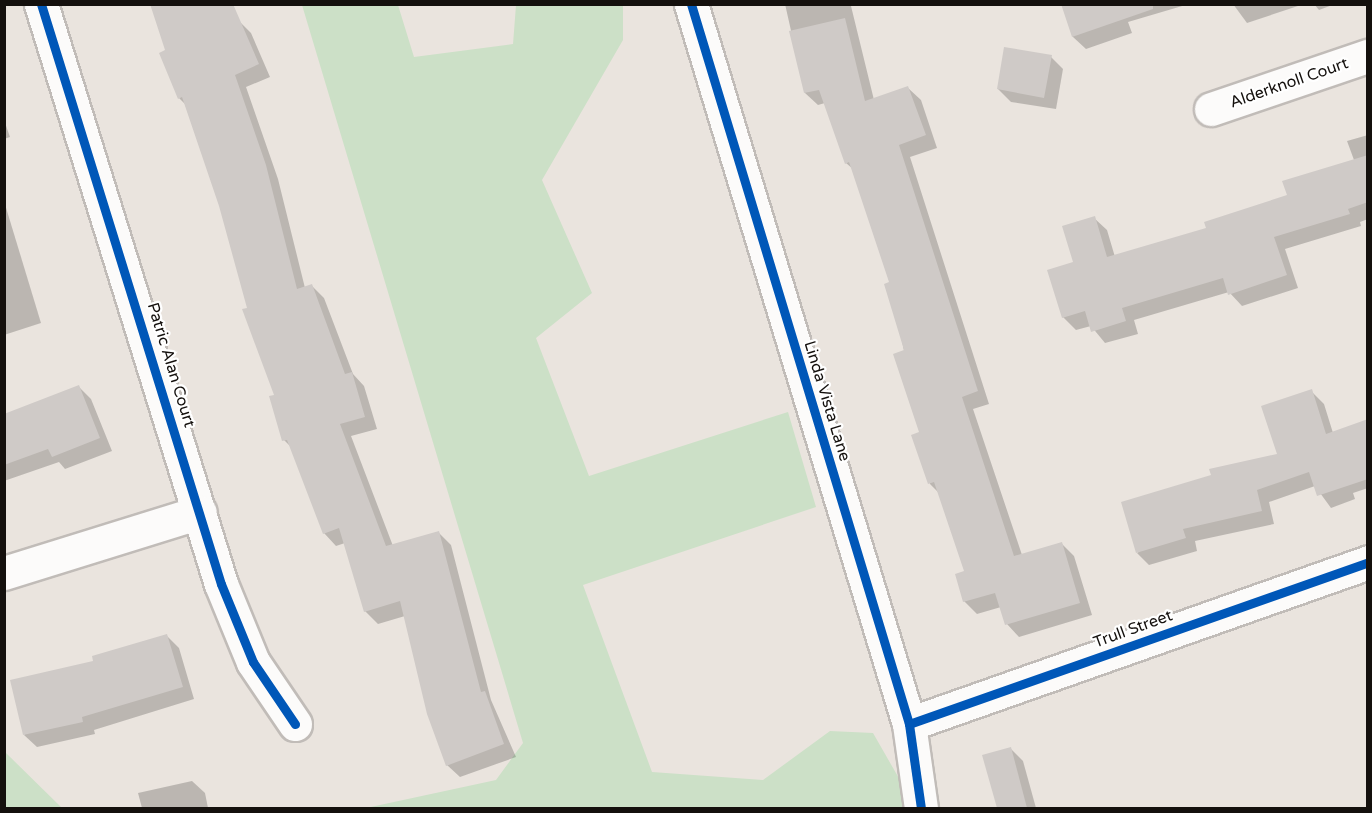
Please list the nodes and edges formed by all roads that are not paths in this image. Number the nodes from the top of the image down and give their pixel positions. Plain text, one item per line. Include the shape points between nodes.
1 (41, 4) edge
2 (691, 4) edge
3 (1368, 56) edge
4 (1210, 110) dead end
5 (200, 512) junction
6 (1368, 562) edge
7 (4, 573) edge
8 (295, 724) dead end
9 (909, 724) junction
10 (921, 808) edge

1 - 5 street, Patric Alan Court
2 - 9 street, Linda Vista Lane
3 - 4 street, Alderknoll Court
5 - 7 street
5 - 8 street, Patric Alan Court via 221,584 253,662
6 - 9 street, Trull Street
9 - 10 street, Linda Vista Lane

